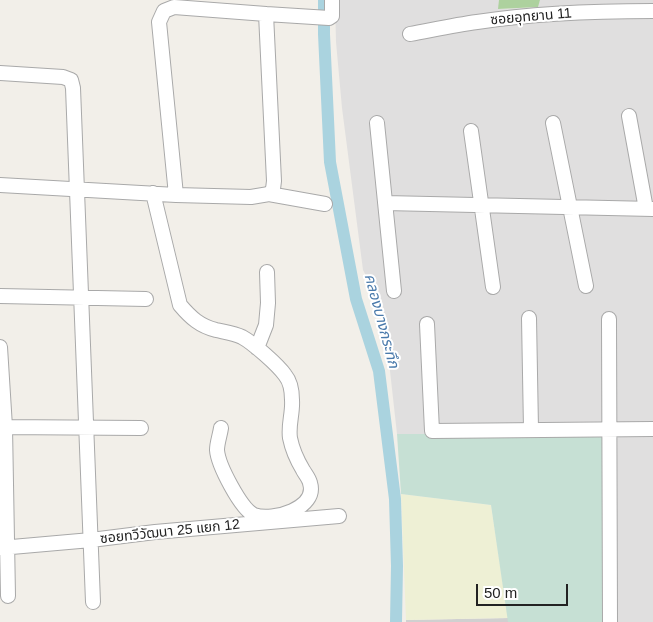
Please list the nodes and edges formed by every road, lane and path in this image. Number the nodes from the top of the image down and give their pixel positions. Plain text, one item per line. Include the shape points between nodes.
1 (332, 0) edge
2 (653, 11) edge
3 (266, 14) junction
4 (410, 34) dead end
5 (0, 73) edge
6 (629, 116) dead end
7 (377, 123) dead end
8 (552, 123) dead end
9 (471, 131) dead end
10 (0, 185) edge
11 (77, 189) junction
12 (154, 193) junction
13 (269, 194) junction
14 (176, 195) junction
15 (385, 203) junction
16 (325, 204) dead end
17 (482, 205) junction
18 (570, 207) junction
19 (649, 209) edge
20 (267, 272) dead end
21 (586, 286) dead end
22 (493, 287) dead end
23 (394, 291) dead end
24 (0, 296) edge
25 (80, 298) junction
26 (146, 299) dead end
27 (529, 318) dead end
28 (609, 320) dead end
29 (427, 324) dead end
30 (0, 347) edge
31 (257, 348) junction
32 (3, 428) edge
33 (87, 428) junction
34 (141, 428) dead end
35 (221, 428) dead end
36 (610, 429) junction
37 (531, 430) junction
38 (653, 430) edge
39 (340, 516) dead end
40 (91, 540) junction
41 (4, 548) edge
42 (8, 596) dead end
43 (93, 602) dead end
44 (610, 622) edge

1 - 3 street via 332,16 325,18
2 - 4 street, ซอยอุทยาน 11 via 515,17
3 - 13 street via 274,181
3 - 14 street via 174,8 164,11 159,22
5 - 11 street via 71,80
6 - 19 street
7 - 15 street
8 - 18 street
9 - 17 street
10 - 11 street
11 - 12 street
11 - 25 street
12 - 14 street
12 - 31 street via 180,305 200,324 241,336
13 - 14 street via 251,197
13 - 16 street
15 - 17 street
15 - 23 street
17 - 18 street
17 - 22 street
18 - 19 street
18 - 21 street
20 - 31 street via 266,325
24 - 25 street
25 - 26 street
25 - 33 street
27 - 37 street
28 - 36 street
29 - 37 street via 432,431
30 - 32 street
31 - 35 street via 285,375 290,385 290,438 310,482 311,492 306,500 287,514 266,517 251,513 237,496 220,464 217,450
32 - 33 street
32 - 41 street
33 - 34 street
33 - 40 street
36 - 37 street
36 - 38 street
36 - 44 street
39 - 40 street, ซอยทวีวัฒนา 25 แยก 12
40 - 41 street, ซอยทวีวัฒนา 25 แยก 12
40 - 43 street
41 - 42 street

